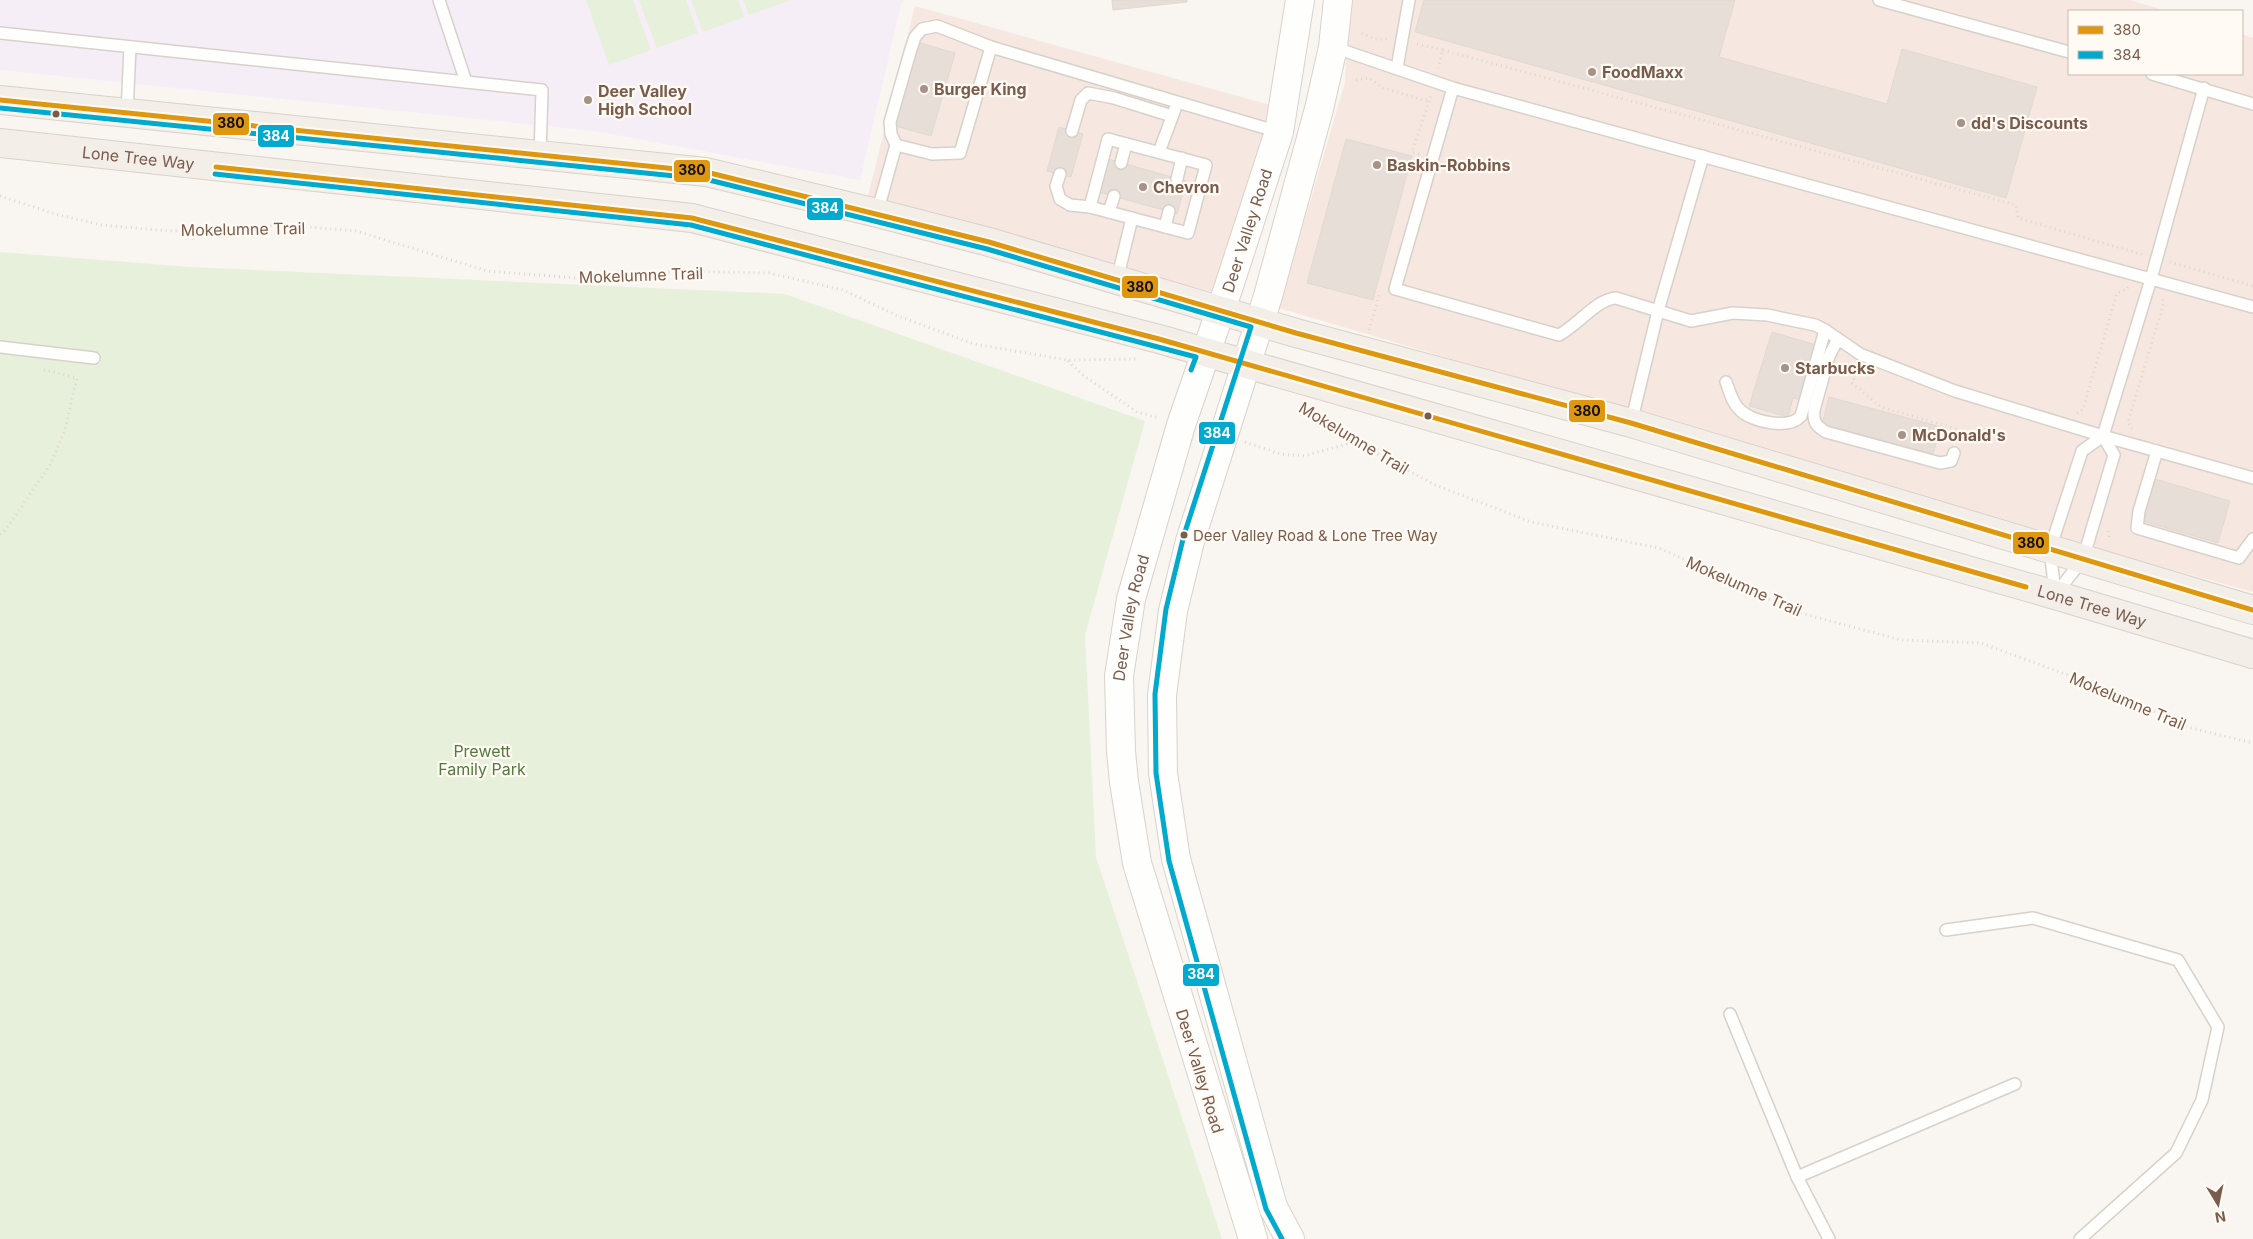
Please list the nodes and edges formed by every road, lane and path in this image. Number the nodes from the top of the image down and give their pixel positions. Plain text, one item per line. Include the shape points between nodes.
1 (438, 0) edge
2 (1300, 0) edge
3 (1319, 0) edge
4 (1338, 0) edge
5 (1408, 0) edge
6 (1879, 0) edge
7 (0, 33) edge
8 (1362, 33) dead end
9 (1402, 41) junction
10 (130, 47) junction
11 (991, 47) junction
12 (1333, 47) junction
13 (1443, 50) junction
14 (2068, 52) edge
15 (1397, 68) junction
16 (2156, 75) edge
17 (1356, 80) dead end
18 (466, 82) junction
19 (1435, 82) junction
20 (1453, 88) junction
21 (2204, 88) junction
22 (0, 100) edge
23 (1178, 101) junction
24 (1430, 102) junction
25 (2253, 104) edge
26 (127, 113) junction
27 (1172, 116) junction
28 (1072, 131) dead end
29 (1279, 132) junction
30 (0, 143) edge
31 (1126, 144) junction
32 (896, 145) junction
33 (1159, 152) junction
34 (540, 155) junction
35 (1703, 156) junction
36 (1182, 158) junction
37 (1121, 163) dead end
38 (1416, 163) dead end
39 (1060, 174) dead end
40 (1177, 179) dead end
41 (0, 196) edge
42 (1114, 196) dead end
43 (1090, 207) junction
44 (877, 212) junction
45 (1109, 212) junction
46 (1169, 212) dead end
47 (1132, 218) junction
48 (1165, 226) junction
49 (2139, 253) junction
50 (2156, 258) junction
51 (2171, 262) junction
52 (2132, 273) junction
53 (2151, 278) junction
54 (1117, 280) junction
55 (2165, 283) junction
56 (2253, 286) edge
57 (1381, 287) dead end
58 (2253, 307) edge
59 (1220, 310) junction
60 (1658, 311) junction
61 (1260, 322) junction
62 (1369, 330) dead end
63 (1826, 330) junction
64 (1838, 339) junction
65 (0, 347) edge
66 (1206, 352) junction
67 (1830, 354) junction
68 (94, 358) dead end
69 (1141, 359) dead end
70 (1067, 360) junction
71 (1246, 364) junction
72 (38, 368) dead end
73 (1726, 382) dead end
74 (1294, 402) dead end
75 (1631, 423) junction
76 (1181, 425) junction
77 (2074, 427) junction
78 (1960, 430) dead end
79 (1222, 435) junction
80 (2103, 436) junction
81 (1356, 442) junction
82 (2131, 444) junction
83 (2156, 451) junction
84 (1954, 453) dead end
85 (2253, 478) edge
86 (2109, 526) dead end
87 (0, 534) edge
88 (2253, 539) edge
89 (2110, 540) dead end
90 (2050, 549) junction
91 (2083, 559) junction
92 (2055, 595) junction
93 (2253, 610) edge
94 (2253, 654) edge
95 (2253, 743) edge
96 (1946, 930) dead end
97 (1730, 1014) dead end
98 (2015, 1084) dead end
99 (1797, 1177) junction
100 (1253, 1239) edge
101 (1290, 1239) edge
102 (1829, 1239) edge
103 (2080, 1239) edge

1 - 18 lane
2 - 29 main road, Deer Valley Road
3 - 12 main road via 1323,33
4 - 12 main road, Deer Valley Road
5 - 9 lane
6 - 14 lane
7 - 10 lane
8 - 9 path via 1374,39
9 - 13 path
9 - 15 lane
10 - 18 lane
10 - 26 lane
11 - 23 lane
11 - 32 lane via 960,153 932,154
11 - 32 lane via 937,26 922,29 910,49 890,122
12 - 15 lane
12 - 61 main road, Deer Valley Road
13 - 19 path
13 - 49 path via 2016,205 2018,218
15 - 19 lane
16 - 21 lane
17 - 24 path via 1369,78 1383,88
18 - 34 lane via 542,90
19 - 20 lane
19 - 24 path
20 - 35 lane
20 - 60 lane via 1395,290 1559,335 1572,329 1606,299 1616,298
21 - 25 lane
21 - 50 lane
22 - 26 main road
23 - 27 lane
23 - 29 lane
24 - 38 path via 1412,152 1419,154
26 - 34 main road
27 - 28 lane via 1088,93 1082,100
27 - 33 lane
29 - 59 main road, Deer Valley Road
30 - 66 main road, Lone Tree Way via 692,218
31 - 33 lane
31 - 37 lane
31 - 43 lane via 1108,139
32 - 44 lane
33 - 36 lane
34 - 44 main road via 706,172
35 - 52 lane
35 - 60 lane
36 - 40 lane
36 - 48 lane via 1206,165 1188,232
39 - 43 lane via 1056,186 1060,199
41 - 70 path, Mokelumne Trail via 54,214 102,225 169,231 283,225 356,231 488,271 589,280 677,271 769,273 843,290 898,316 974,344
42 - 45 lane
43 - 45 lane
44 - 54 main road
45 - 47 lane
46 - 48 lane
47 - 48 lane
47 - 54 lane
49 - 50 path
49 - 52 path
50 - 51 path
50 - 53 lane
51 - 55 path
51 - 56 path
52 - 53 lane
52 - 77 path via 2127,289 2117,293 2083,409 2077,413
53 - 55 lane
53 - 80 lane
54 - 59 main road
55 - 58 lane
55 - 82 path via 2161,299 2164,302 2128,422 2134,433
57 - 62 path
59 - 61 main road
59 - 66 main road, Deer Valley Road
60 - 63 lane via 1691,320 1733,313 1767,315
60 - 75 lane
61 - 71 main road, Deer Valley Road
61 - 75 main road
63 - 64 lane
63 - 73 lane via 1797,421 1779,424 1746,415 1734,404
64 - 67 lane
64 - 77 lane via 1860,354 1909,375
65 - 68 lane
66 - 71 main road, Lone Tree Way
66 - 76 main road, Deer Valley Road
67 - 78 path via 1854,377 1852,383 1881,407
67 - 84 lane via 1814,410 1813,419 1817,426 1826,432 1940,463 1951,461
69 - 70 path, Mokelumne Trail
70 - 76 path via 1084,376 1137,412
71 - 79 main road, Deer Valley Road
71 - 92 main road, Lone Tree Way
72 - 87 path via 77,378 64,430 50,465
74 - 81 path, Mokelumne Trail
75 - 90 main road
76 - 100 main road, Deer Valley Road via 1131,599 1119,676 1121,750 1137,863
77 - 80 lane
79 - 81 path via 1280,454 1304,456
79 - 101 main road, Deer Valley Road via 1172,611 1162,695 1163,773 1176,859 1273,1207
80 - 82 lane
80 - 90 lane via 2082,451
80 - 91 lane via 2114,455
81 - 95 path, Mokelumne Trail via 1433,484 1522,519 1659,548 1797,612 1901,640 1981,643 2095,685 2191,728
82 - 83 lane
83 - 85 lane
83 - 88 lane via 2137,528 2239,558
86 - 89 path
90 - 91 main road
90 - 92 lane
91 - 92 lane
91 - 93 main road
92 - 94 main road, Lone Tree Way
96 - 103 lane via 2033,918 2178,960 2218,1027 2202,1100 2176,1153
97 - 99 lane
98 - 99 lane
99 - 102 lane

